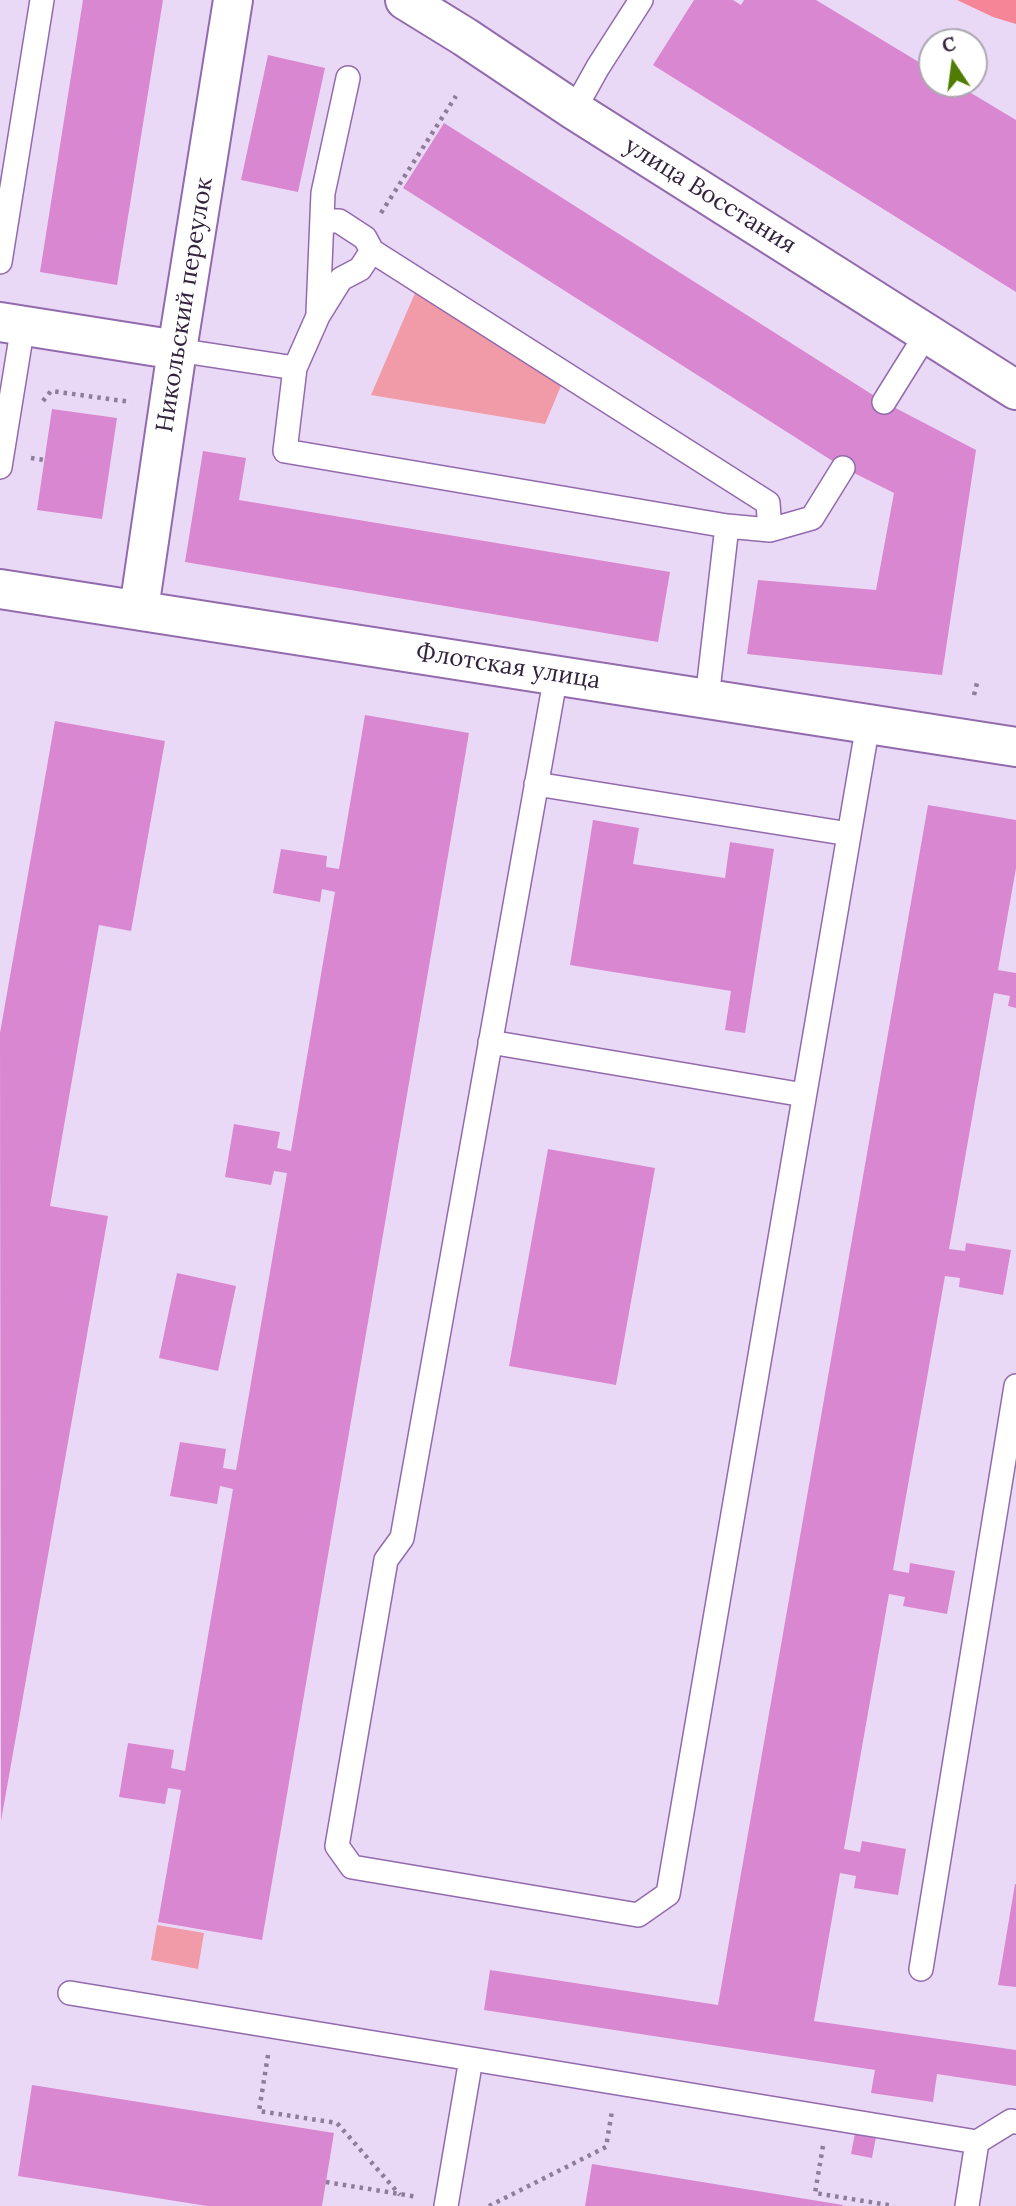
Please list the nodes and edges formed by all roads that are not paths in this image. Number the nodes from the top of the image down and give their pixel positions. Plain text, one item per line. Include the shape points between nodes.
1 (233, 0) edge
2 (405, 0) edge
3 (641, 0) edge
4 (39, 2) edge
5 (348, 78) dead end
6 (574, 110) junction
7 (322, 220) junction
8 (368, 244) junction
9 (0, 262) edge
10 (318, 316) junction
11 (11, 324) edge
12 (927, 333) junction
13 (177, 350) junction
14 (295, 368) junction
15 (1016, 390) edge
16 (6, 395) edge
17 (884, 402) dead end
18 (0, 467) edge
19 (843, 468) dead end
20 (727, 526) junction
21 (771, 530) junction
22 (0, 589) edge
23 (139, 609) junction
24 (556, 675) junction
25 (707, 699) junction
26 (868, 724) junction
27 (1016, 747) edge
28 (536, 784) junction
29 (849, 834) junction
30 (490, 1042) junction
31 (804, 1095) junction
32 (1016, 1386) edge
33 (921, 1969) dead end
34 (70, 1993) dead end
35 (471, 2059) junction
36 (1016, 2122) edge
37 (977, 2142) junction
38 (446, 2204) edge
39 (967, 2206) edge

1 - 13 street, Никольский переулок
2 - 6 street, улица Восстания
3 - 6 lane
4 - 9 lane
5 - 7 lane via 323,193
6 - 12 street, улица Восстания
7 - 8 lane via 339,221
7 - 10 lane
8 - 10 lane via 360,269 341,279
8 - 21 lane via 768,503
10 - 14 lane
11 - 13 street
11 - 16 lane
12 - 15 street, улица Восстания
12 - 17 lane
13 - 14 lane
13 - 23 street, Никольский переулок
14 - 20 lane via 285,451
16 - 18 lane
19 - 21 lane via 812,518
20 - 21 lane
20 - 25 lane
22 - 23 street, Флотская улица
23 - 24 street, Флотская улица
24 - 25 street, Флотская улица
24 - 28 lane
25 - 26 street, Флотская улица
26 - 27 street, Флотская улица
26 - 29 lane
28 - 29 lane
28 - 30 lane
29 - 31 lane
30 - 31 lane
30 - 31 lane via 402,1538 386,1560 337,1846 352,1867 638,1915 668,1894
32 - 33 lane
34 - 35 lane
35 - 37 lane
35 - 38 lane
36 - 37 lane via 1011,2120
37 - 39 lane

